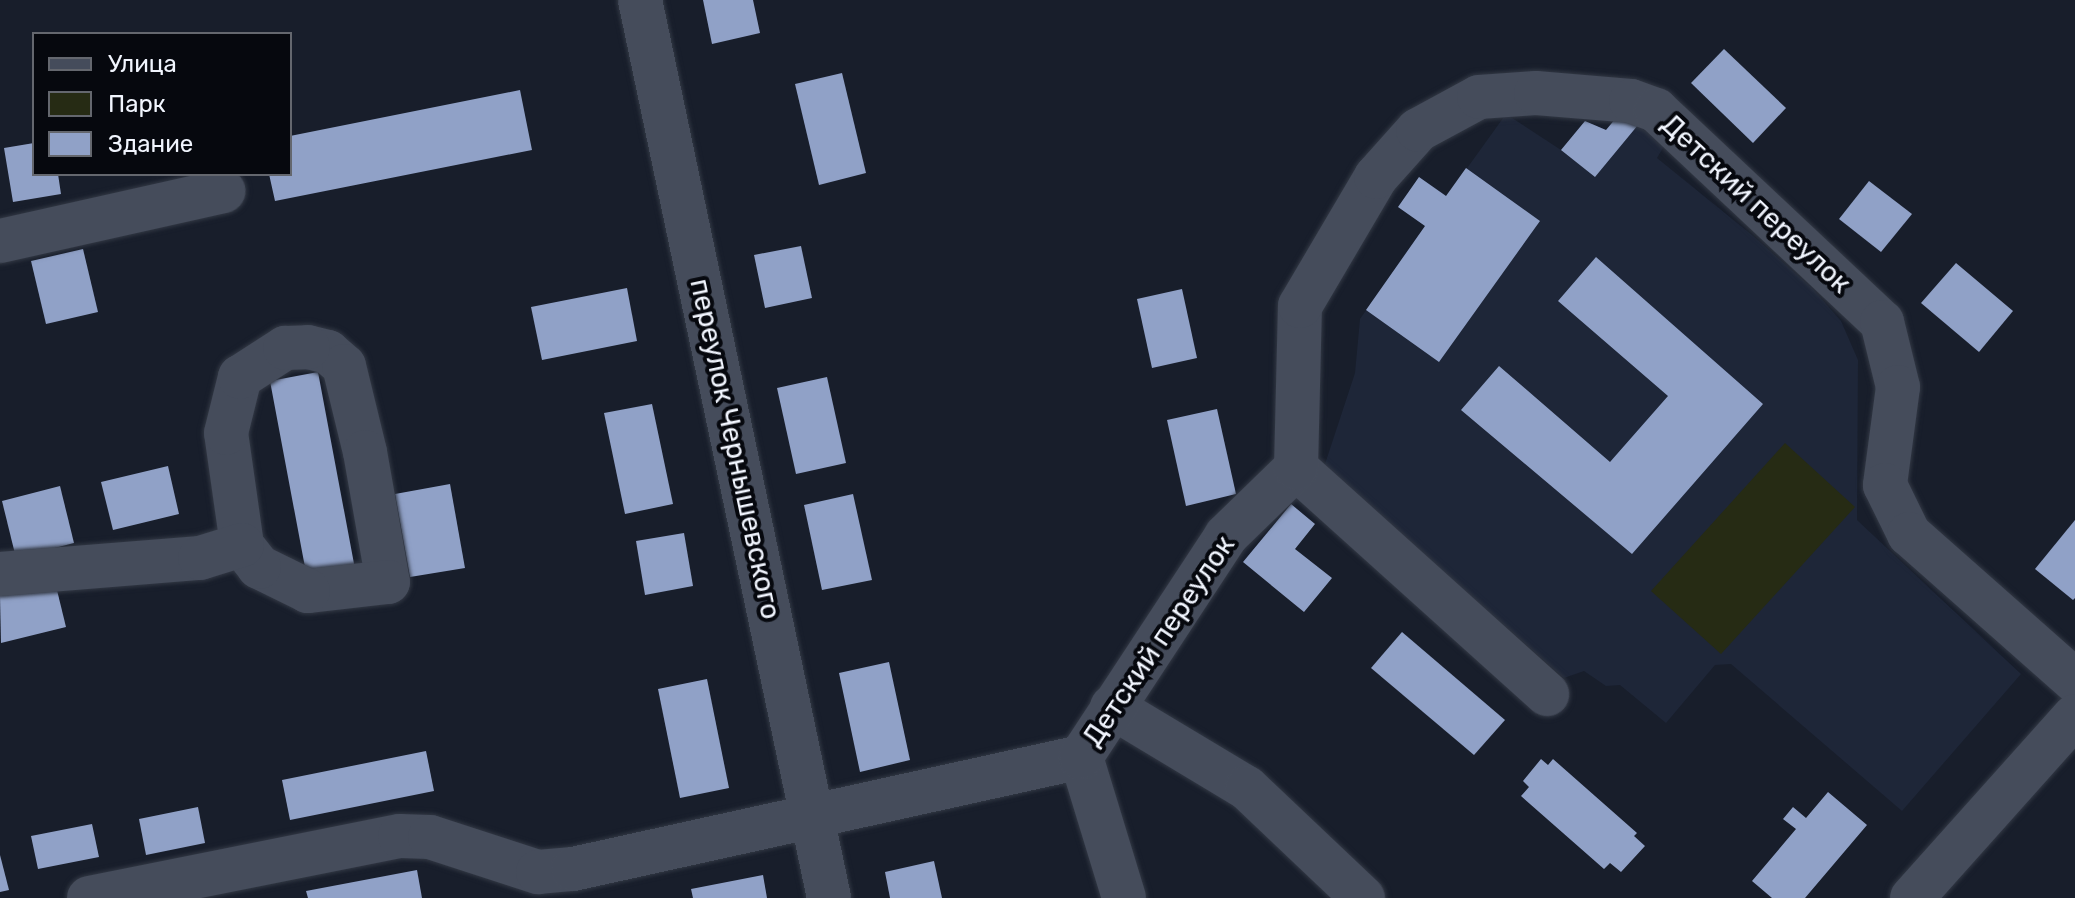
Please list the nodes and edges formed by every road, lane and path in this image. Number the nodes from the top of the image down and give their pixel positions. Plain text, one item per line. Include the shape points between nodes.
1 (640, 0) edge
2 (223, 191) dead end
3 (0, 241) edge
4 (1296, 468) junction
5 (242, 545) junction
6 (0, 574) edge
7 (2075, 681) edge
8 (1547, 694) dead end
9 (1112, 707) junction
10 (2075, 716) edge
11 (1081, 757) junction
12 (813, 814) junction
13 (89, 898) edge
14 (829, 898) edge
15 (1124, 898) edge
16 (1363, 898) edge
17 (1912, 898) edge

1 - 12 street, переулок Чернышевского
2 - 3 street
4 - 7 street, Детский переулок via 1300,306 1376,177 1418,130 1479,97 1536,93 1631,101 1656,110 1882,322 1898,387 1885,485 1909,534
4 - 8 street
4 - 9 street, Детский переулок via 1226,536
5 - 5 street via 259,567 308,591 388,582 344,366 328,352 285,348 240,377 226,433
5 - 6 street via 200,558
9 - 11 street, Детский переулок
9 - 16 street via 1247,788
10 - 17 street
11 - 12 street, Детский переулок
11 - 15 street
12 - 13 street, Детский переулок via 573,869 538,872 430,837 400,836
12 - 14 street, переулок Чернышевского

